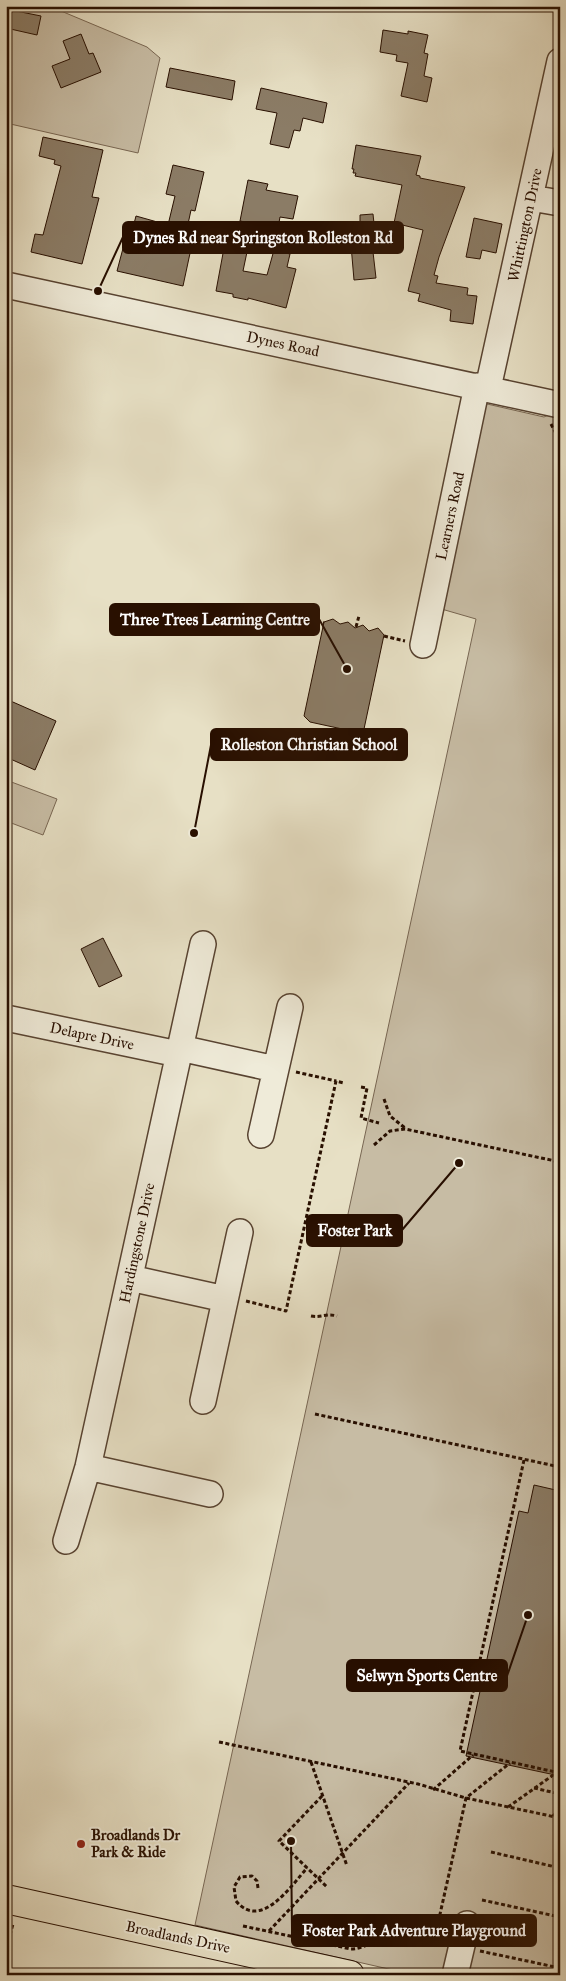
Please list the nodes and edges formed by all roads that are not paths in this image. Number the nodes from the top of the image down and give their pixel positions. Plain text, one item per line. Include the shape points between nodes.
1 (560, 61) edge
2 (531, 198) junction
3 (560, 203) edge
4 (6, 284) edge
5 (483, 387) junction
6 (560, 405) edge
7 (418, 644) road end
8 (203, 944) dead end
9 (290, 1007) dead end
10 (6, 1018) edge
11 (179, 1051) junction
12 (284, 1069) junction
13 (261, 1135) dead end
14 (240, 1232) dead end
15 (130, 1278) junction
16 (234, 1298) junction
17 (203, 1401) dead end
18 (88, 1467) junction
19 (210, 1494) dead end
20 (66, 1541) dead end
21 (10, 1911) edge
22 (464, 1935) road end
23 (303, 1970) edge
24 (350, 1975) edge
25 (456, 1975) edge

1 - 2 street, Whittington Drive
2 - 3 street
2 - 5 street, Whittington Drive
4 - 5 street, Dynes Road
5 - 6 street, Dynes Road
5 - 7 street, Learners Road
8 - 11 street, Hardingstone Drive
9 - 12 street
10 - 11 street, Delapre Drive
11 - 12 street, Delapre Drive
11 - 15 street, Hardingstone Drive
12 - 13 street
14 - 16 street
15 - 16 street
15 - 18 street, Hardingstone Drive
16 - 17 street
18 - 19 street
18 - 20 street, Hardingstone Drive
21 - 23 main road, Broadlands Drive
22 - 25 street
23 - 24 main road, Broadlands Drive

